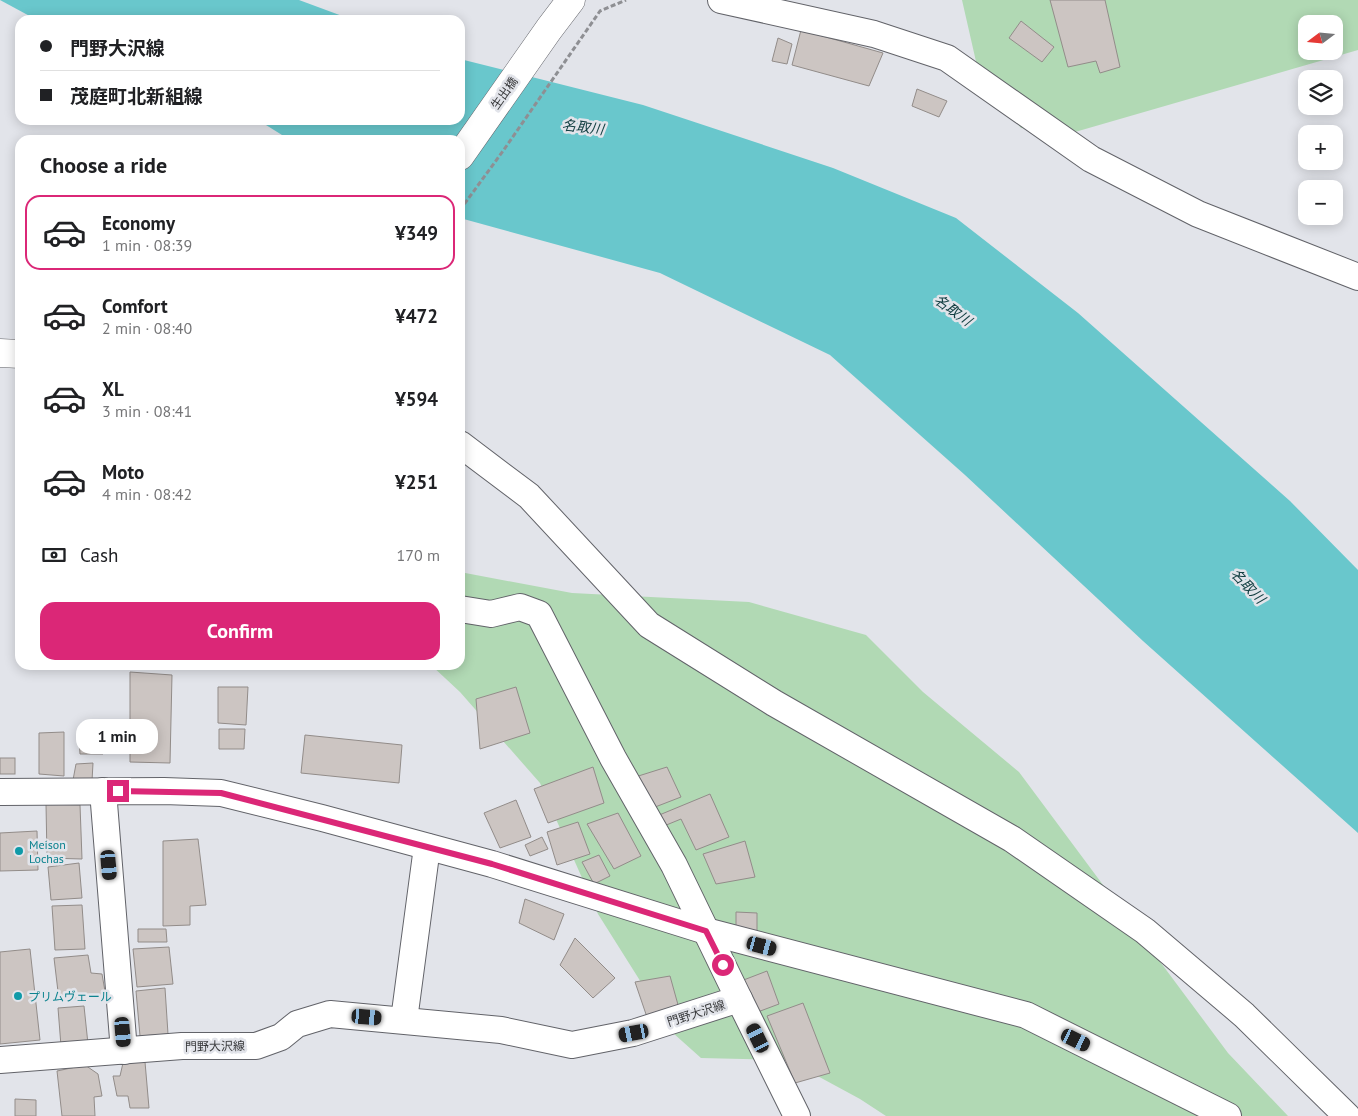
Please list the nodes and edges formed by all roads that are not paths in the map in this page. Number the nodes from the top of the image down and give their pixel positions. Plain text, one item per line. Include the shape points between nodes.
1 (571, 0) edge
2 (721, 0) edge
3 (465, 149) edge
4 (1358, 277) edge
5 (0, 353) edge
6 (15, 354) edge
7 (465, 448) edge
8 (465, 609) edge
9 (103, 791) junction
10 (0, 792) edge
11 (427, 847) junction
12 (706, 931) junction
13 (739, 999) junction
14 (404, 1020) junction
15 (124, 1051) junction
16 (0, 1060) edge
17 (798, 1116) edge
18 (1228, 1116) edge
19 (1347, 1116) edge

1 - 3 main road, 生出橋
2 - 4 street via 874,34 947,58 1092,159 1198,214
5 - 6 main road
7 - 19 street via 530,496 649,624 774,703 1012,838 1137,926 1244,1015
8 - 12 street, 門野大沢線 via 491,614 520,607 539,614
9 - 10 street
9 - 11 street via 221,793
9 - 15 street
11 - 12 street
11 - 14 street
12 - 13 street, 門野大沢線
12 - 18 street via 1026,1015
13 - 14 street, 門野大沢線 via 634,1033 572,1045 501,1030
13 - 17 street
14 - 15 street, 門野大沢線 via 330,1014 297,1024 281,1037 256,1046 182,1046
15 - 16 street, 門野大沢線

